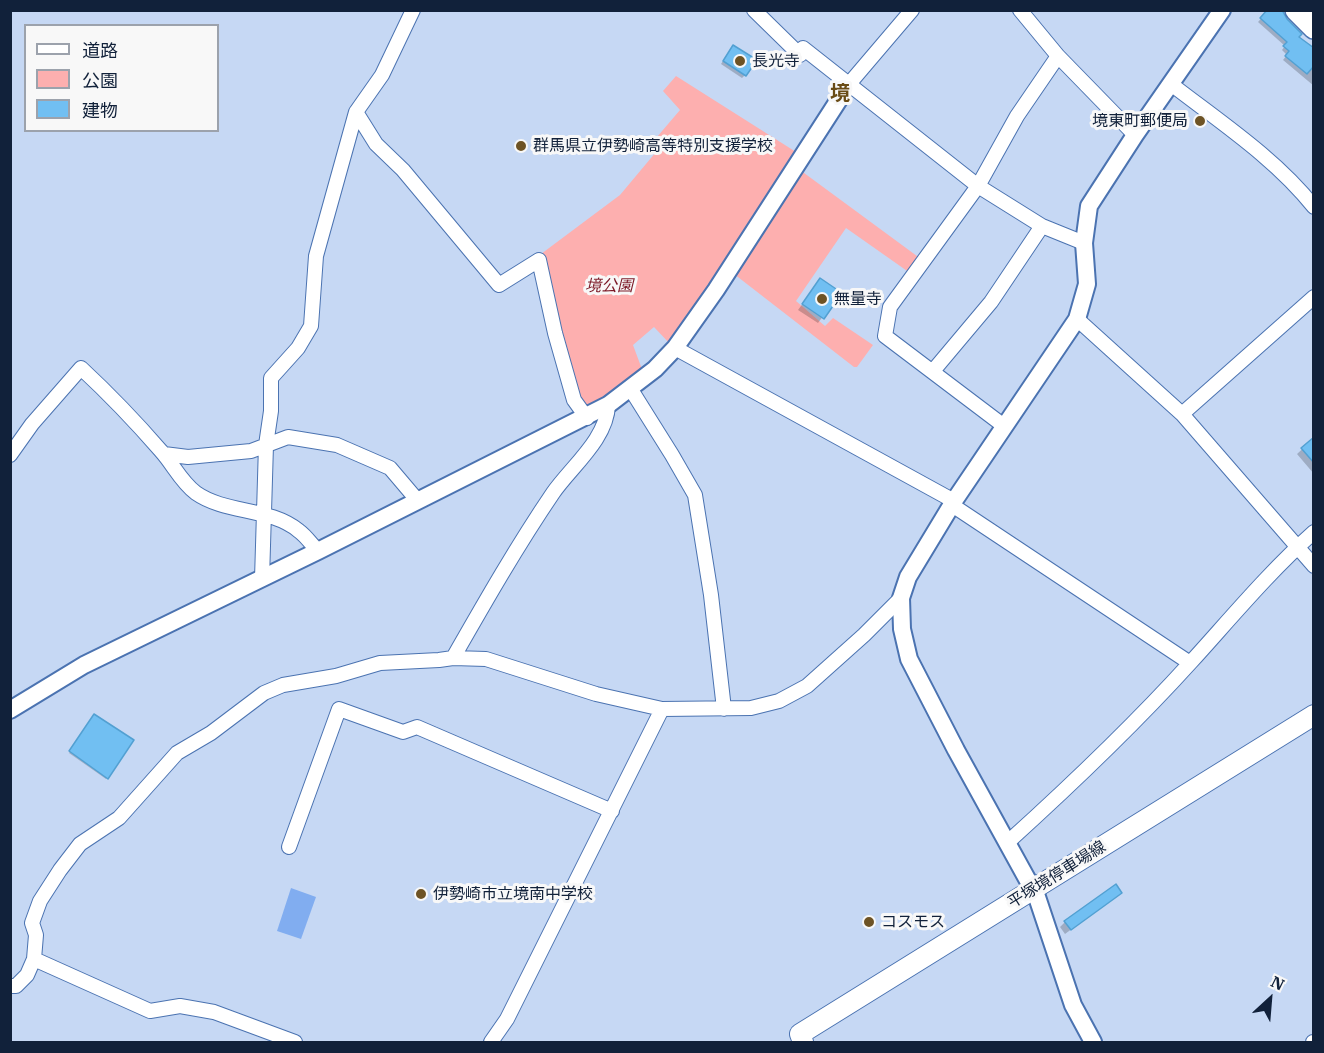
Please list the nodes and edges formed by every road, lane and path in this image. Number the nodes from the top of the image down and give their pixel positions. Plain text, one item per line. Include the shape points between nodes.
1 (413, 10) edge
2 (754, 10) edge
3 (912, 10) edge
4 (1020, 10) edge
5 (1222, 10) edge
6 (1296, 10) edge
7 (1314, 28) edge
8 (1058, 56) junction
9 (849, 84) junction
10 (1171, 84) junction
11 (356, 112) junction
12 (1135, 135) junction
13 (978, 186) junction
14 (1314, 207) edge
15 (1042, 226) junction
16 (1084, 243) junction
17 (1314, 297) edge
18 (1077, 319) junction
19 (675, 348) junction
20 (933, 372) junction
21 (630, 388) junction
22 (608, 405) junction
23 (1182, 414) junction
24 (587, 418) junction
25 (1004, 426) junction
26 (266, 445) junction
27 (164, 454) junction
28 (10, 455) edge
29 (418, 501) junction
30 (953, 503) junction
31 (265, 516) junction
32 (1314, 532) edge
33 (1297, 547) junction
34 (318, 551) junction
35 (1314, 566) edge
36 (262, 579) junction
37 (901, 598) junction
38 (453, 658) junction
39 (1190, 663) junction
40 (662, 709) junction
41 (724, 709) junction
42 (10, 710) edge
43 (1314, 715) edge
44 (612, 811) junction
45 (1008, 842) junction
46 (289, 847) dead end
47 (1033, 890) junction
48 (34, 959) junction
49 (10, 986) edge
50 (797, 1040) edge
51 (295, 1042) edge
52 (491, 1042) edge
53 (1093, 1042) edge

1 - 11 street via 382,75
2 - 9 street via 800,55 803,48
3 - 9 street
4 - 8 street
5 - 10 street
6 - 7 main road
8 - 12 street
8 - 13 street via 1017,116
9 - 13 street
9 - 19 street
10 - 12 street
10 - 14 street via 1278,169
11 - 24 street via 376,144 403,170 499,285 539,260 574,400
11 - 26 street via 316,256 311,326 298,348 271,378
12 - 16 street via 1089,206
13 - 15 street
13 - 20 street via 890,307 885,336
15 - 16 street
15 - 20 street via 991,302
16 - 18 street via 1087,284
17 - 23 street
18 - 23 street
18 - 25 street
19 - 21 street
19 - 30 street
20 - 25 street
21 - 22 street
21 - 41 street via 695,495
22 - 24 street
22 - 38 street via 608,417 587,453 554,491
23 - 33 street
24 - 29 street
25 - 30 street
26 - 27 street via 251,451 188,457
26 - 29 street via 288,437 337,445 390,468
26 - 31 street
27 - 28 street via 122,406 81,368
27 - 31 street via 185,484 197,493 211,501
29 - 34 street
30 - 37 street via 908,577
30 - 39 street
31 - 34 street via 300,531
31 - 36 street
32 - 33 street
33 - 35 street
33 - 39 street
34 - 36 street
36 - 42 street via 84,665
37 - 41 street via 807,686 770,703
37 - 45 street via 902,630 909,659
38 - 40 street via 486,659 596,694
38 - 48 street via 380,663 283,685 264,693 177,753 119,818 80,844 60,870 40,901 32,923 36,935
39 - 45 street via 1083,774
40 - 41 street
40 - 44 street
43 - 47 main road, 平塚境停車場線
44 - 46 street via 417,727 403,732 339,709
44 - 52 street via 507,1019
45 - 47 street
47 - 50 main road, 平塚境停車場線
47 - 53 street via 1073,1005
48 - 49 street via 27,975 16,986
48 - 51 street via 150,1011 180,1006 214,1012

